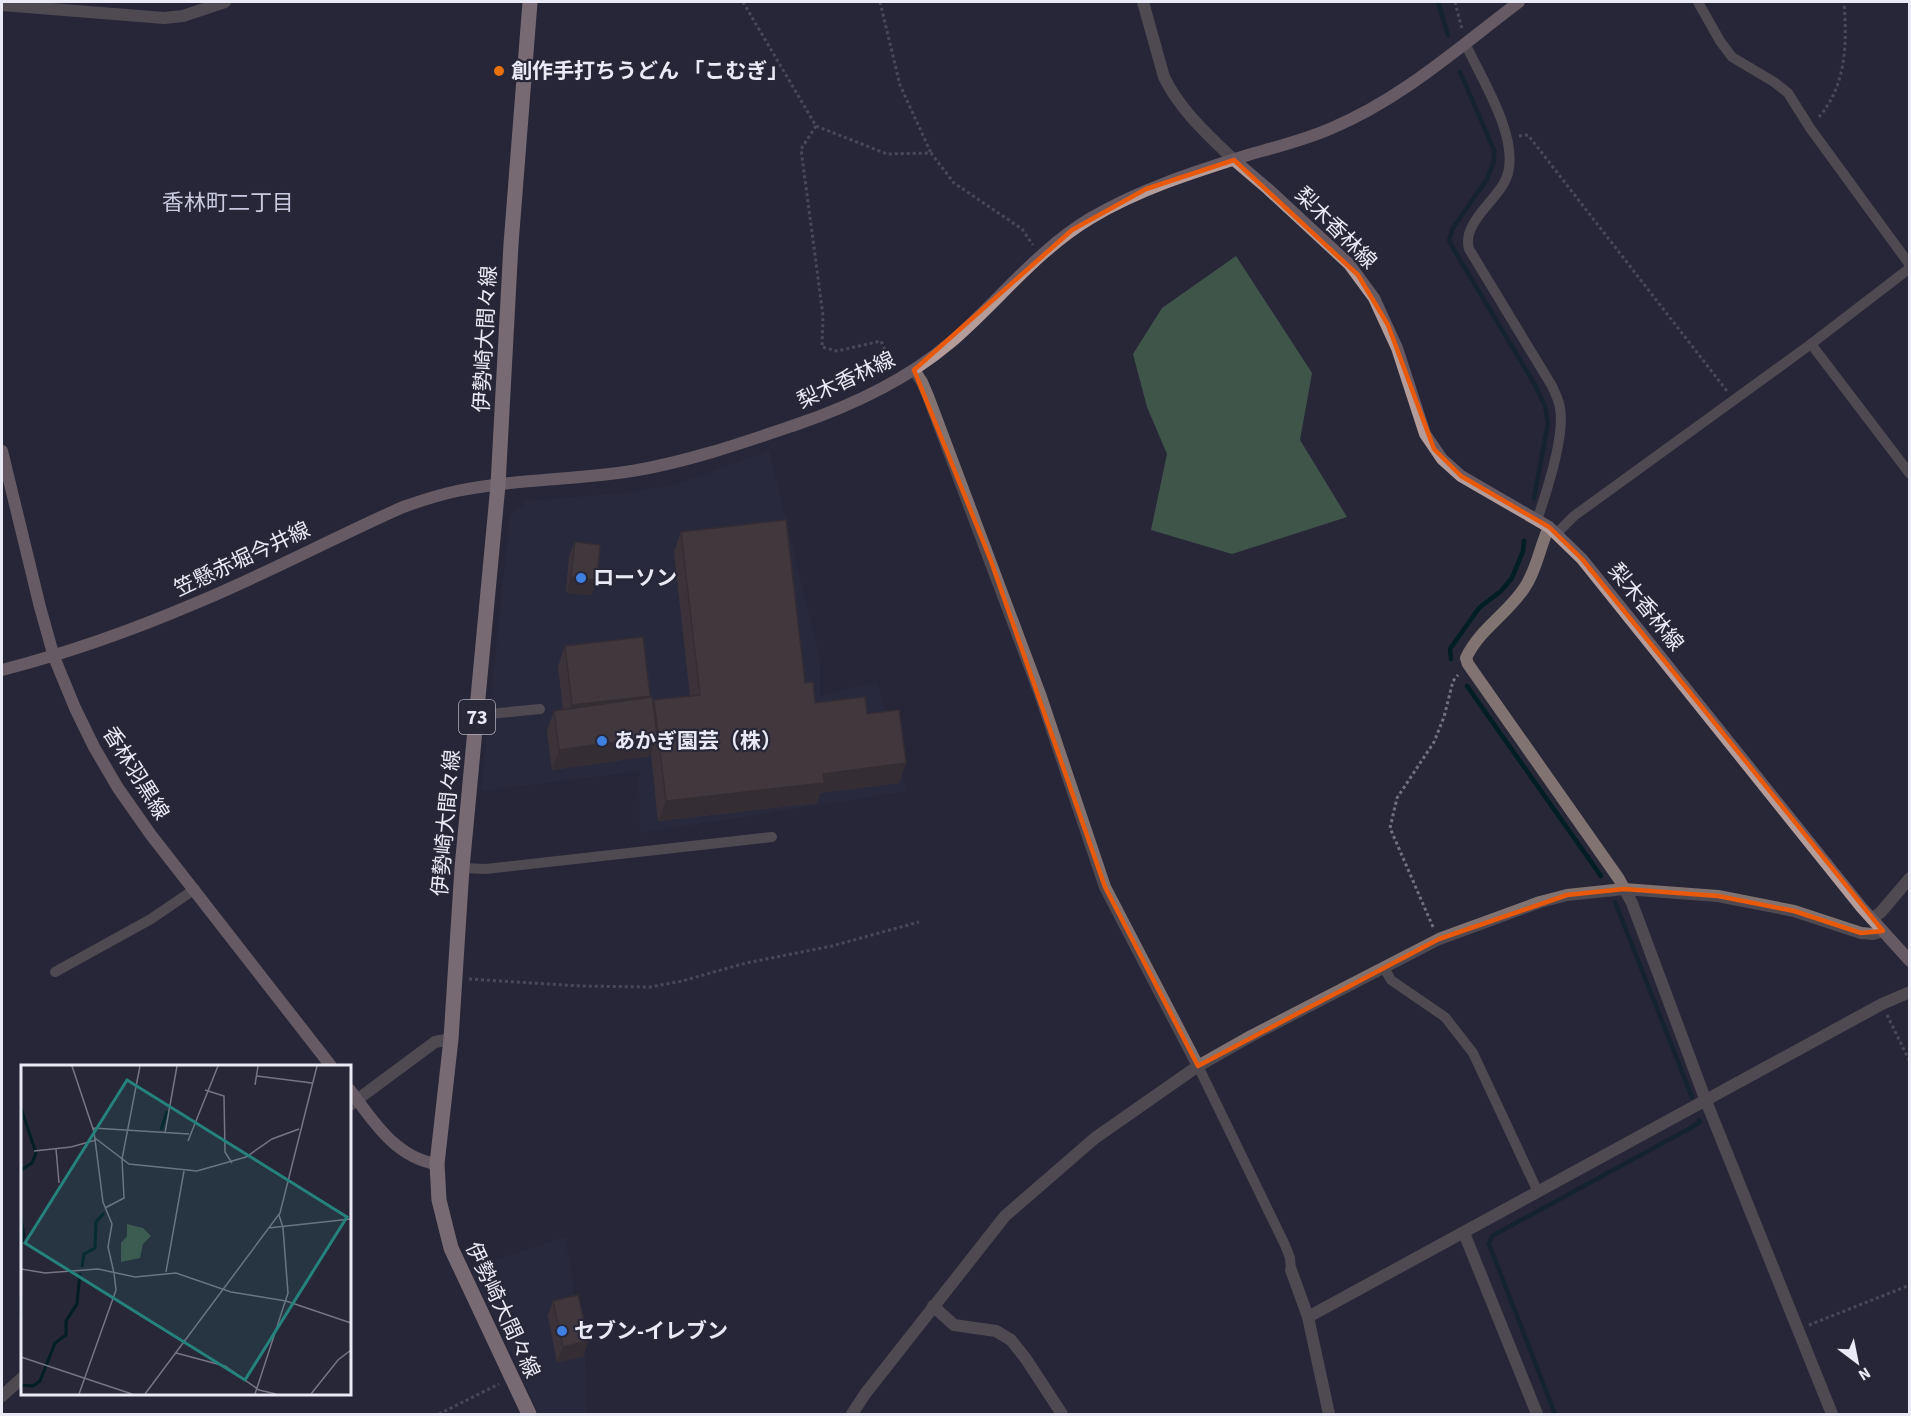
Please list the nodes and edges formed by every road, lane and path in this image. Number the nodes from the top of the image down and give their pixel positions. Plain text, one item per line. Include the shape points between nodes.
1 (225, 2) edge
2 (530, 2) edge
3 (743, 2) edge
4 (880, 2) edge
5 (1143, 2) edge
6 (1455, 2) edge
7 (1519, 2) edge
8 (1698, 2) edge
9 (1844, 2) edge
10 (2, 5) edge
11 (1465, 42) junction
12 (816, 126) junction
13 (1810, 128) junction
14 (1509, 139) junction
15 (931, 153) junction
16 (1234, 160) junction
17 (1040, 257) junction
18 (1910, 266) edge
19 (1811, 344) junction
20 (914, 370) junction
21 (897, 380) junction
22 (1734, 400) junction
23 (2, 451) edge
24 (1910, 474) edge
25 (498, 485) junction
26 (1537, 520) junction
27 (1552, 530) junction
28 (54, 657) junction
29 (1468, 664) junction
30 (2, 670) edge
31 (540, 710) dead end
32 (477, 712) junction
33 (772, 837) dead end
34 (462, 868) junction
35 (1910, 878) edge
36 (1624, 889) junction
37 (195, 890) junction
38 (1872, 919) junction
39 (919, 922) dead end
40 (1883, 931) junction
41 (1439, 939) junction
42 (1910, 961) edge
43 (1384, 968) junction
44 (55, 972) dead end
45 (455, 978) junction
46 (1910, 992) edge
47 (1882, 1004) junction
48 (451, 1040) junction
49 (1910, 1062) edge
50 (331, 1065) edge
51 (1198, 1066) junction
52 (352, 1098) edge
53 (1706, 1101) junction
54 (437, 1164) junction
55 (1538, 1192) junction
56 (1464, 1233) junction
57 (1291, 1270) joint
58 (1910, 1285) edge
59 (933, 1306) junction
60 (1308, 1317) junction
61 (1799, 1329) junction
62 (511, 1377) junction
63 (21, 1379) edge
64 (2, 1396) edge
65 (439, 1414) edge
66 (529, 1414) edge
67 (852, 1414) edge
68 (1062, 1414) edge
69 (1329, 1414) edge
70 (1537, 1414) edge
71 (1832, 1414) edge

1 - 10 street via 164,18
2 - 25 main road, 伊勢崎大間々線 / 73
3 - 12 path
4 - 15 path via 900,85
5 - 16 street via 1169,87
6 - 11 path
7 - 11 main road
8 - 13 lane via 1726,50 1737,62 1788,93
9 - 13 path via 1845,43 1840,81 1830,104
11 - 14 lane
11 - 16 main road via 1402,91 1353,119
12 - 15 path via 887,154
12 - 21 path via 801,149 823,316 822,347 837,351 882,341
13 - 18 lane
14 - 22 path via 1528,135
14 - 26 lane via 1508,175 1475,221 1467,241 1552,386 1561,410 1556,451
15 - 17 path via 954,183 1022,229
16 - 17 main road, 梨木香林線 via 1146,189 1072,230
16 - 26 main road, 梨木香林線 via 1349,264 1374,297 1397,348 1425,434 1442,459 1461,476
17 - 20 main road, 梨木香林線 via 950,343
18 - 19 lane
19 - 22 lane
19 - 24 lane
20 - 21 main road, 梨木香林線
20 - 51 street via 928,396 999,583 1105,887
21 - 25 main road, 梨木香林線 via 843,407 697,455 633,471
22 - 27 lane
23 - 28 main road, 香林羽黒線
25 - 28 main road, 笠懸赤堀今井線 via 459,490 403,507 197,603
25 - 32 main road, 伊勢崎大間々線 / 73
26 - 27 main road, 梨木香林線
27 - 29 street via 1527,585 1480,635 1466,658
27 - 38 main road, 梨木香林線 via 1603,583
28 - 30 main road, 笠懸赤堀今井線
28 - 37 main road, 香林羽黒線 via 75,708 118,788
29 - 36 street
29 - 41 path via 1453,681 1434,742 1396,798 1390,828
31 - 32 lane
32 - 34 main road, 伊勢崎大間々線 / 73
33 - 34 lane via 486,869
34 - 45 main road, 伊勢崎大間々線 / 73
35 - 38 street
36 - 40 street via 1718,896 1794,911 1862,933
36 - 41 street via 1540,902
36 - 53 street
37 - 44 lane via 152,919
37 - 50 main road, 香林羽黒線
38 - 40 main road, 梨木香林線
39 - 45 path via 650,987
40 - 42 main road, 梨木香林線
41 - 43 street
43 - 51 street
43 - 55 lane via 1391,980 1445,1017 1473,1053
45 - 48 main road, 伊勢崎大間々線 / 73
46 - 47 street
47 - 49 path
47 - 53 street
48 - 52 street via 435,1042
48 - 54 main road, 伊勢崎大間々線 / 73
51 - 57 lane via 1285,1245
51 - 59 street via 1095,1138 1014,1206
52 - 54 main road via 394,1144 417,1160
53 - 55 street
53 - 61 street
54 - 62 main road, 伊勢崎大間々線 / 73 via 439,1200 451,1248
55 - 56 street
56 - 60 street
56 - 70 street
57 - 60 street
58 - 61 path
59 - 67 street
59 - 68 street via 954,1324 996,1331 1011,1340
60 - 69 street
61 - 71 street
62 - 65 path
62 - 66 main road, 伊勢崎大間々線 / 73
63 - 64 street

